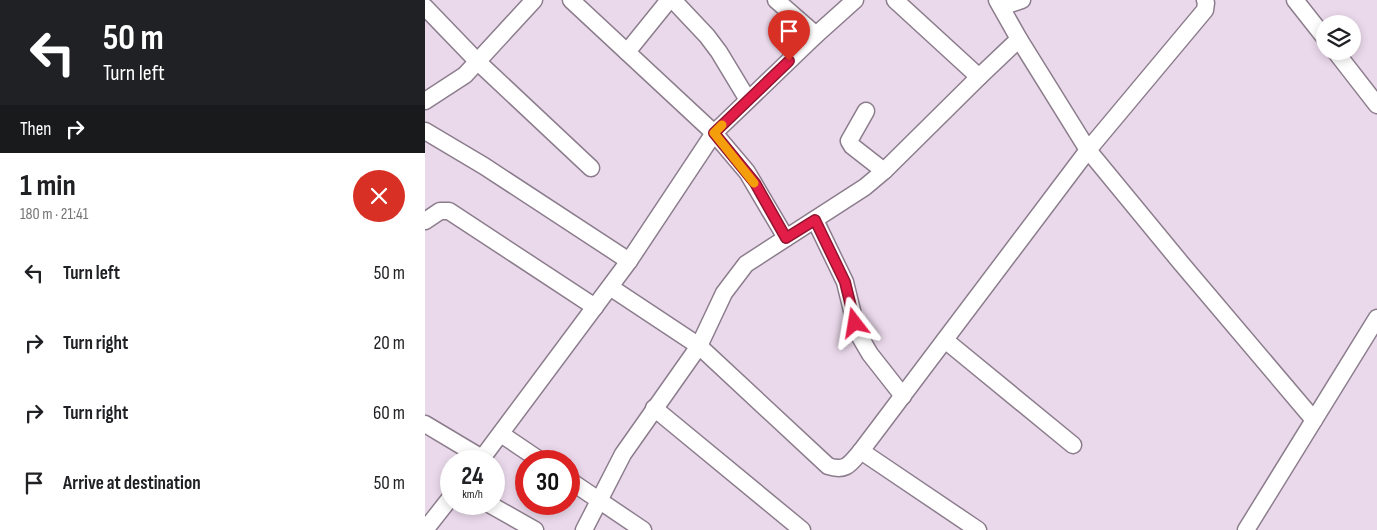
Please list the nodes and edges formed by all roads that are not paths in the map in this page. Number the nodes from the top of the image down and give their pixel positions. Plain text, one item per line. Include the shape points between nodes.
1 (534, 0) edge
2 (571, 0) edge
3 (671, 0) edge
4 (776, 0) edge
5 (855, 0) edge
6 (895, 0) edge
7 (1022, 0) edge
8 (1205, 0) edge
9 (1295, 0) edge
10 (999, 4) edge
11 (425, 7) edge
12 (1316, 27) edge
13 (815, 35) junction
14 (1019, 40) junction
15 (627, 52) junction
16 (1342, 60) edge
17 (478, 62) junction
18 (979, 77) junction
19 (749, 100) junction
20 (425, 101) edge
21 (1377, 105) edge
22 (866, 111) dead end
23 (425, 131) edge
24 (714, 133) junction
25 (1088, 150) junction
26 (591, 168) dead end
27 (884, 171) junction
28 (815, 220) junction
29 (425, 221) edge
30 (786, 238) junction
31 (629, 261) junction
32 (610, 287) junction
33 (595, 308) junction
34 (1377, 318) edge
35 (945, 340) junction
36 (699, 346) junction
37 (903, 396) junction
38 (655, 408) junction
39 (1314, 420) junction
40 (425, 424) edge
41 (501, 434) junction
42 (1073, 445) dead end
43 (465, 450) edge
44 (489, 450) edge
45 (525, 450) edge
46 (861, 451) junction
47 (580, 488) edge
48 (598, 500) junction
49 (440, 511) edge
50 (505, 513) edge
51 (425, 530) edge
52 (535, 530) edge
53 (584, 530) edge
54 (643, 530) edge
55 (802, 530) edge
56 (978, 530) edge
57 (1246, 530) edge

1 - 17 street
2 - 15 street
3 - 15 street
3 - 19 street via 707,36
4 - 13 street
5 - 13 street
6 - 18 street
7 - 10 street
8 - 25 street via 1205,10
9 - 12 street
10 - 14 street
11 - 17 street
13 - 19 street
14 - 18 street
14 - 25 street
15 - 24 street
16 - 21 street
17 - 20 street via 458,80
17 - 26 street
18 - 27 street
19 - 24 street
22 - 27 street via 849,141
23 - 31 street
24 - 30 street via 751,178
24 - 31 street
25 - 35 street
25 - 39 street
27 - 28 street
28 - 30 street
28 - 37 street via 845,282 860,337
29 - 33 street via 440,211 449,211
30 - 36 street via 747,264 734,278
31 - 32 street
32 - 33 street
32 - 36 street
33 - 41 street
34 - 39 street
35 - 37 street
35 - 42 street
36 - 38 street
36 - 46 street via 828,466 843,468
37 - 46 street
38 - 48 street via 623,454
38 - 55 street
39 - 57 street
40 - 43 street
41 - 44 street
41 - 45 street
46 - 56 street
47 - 48 street
48 - 53 street
48 - 54 street
49 - 51 street
50 - 52 street

